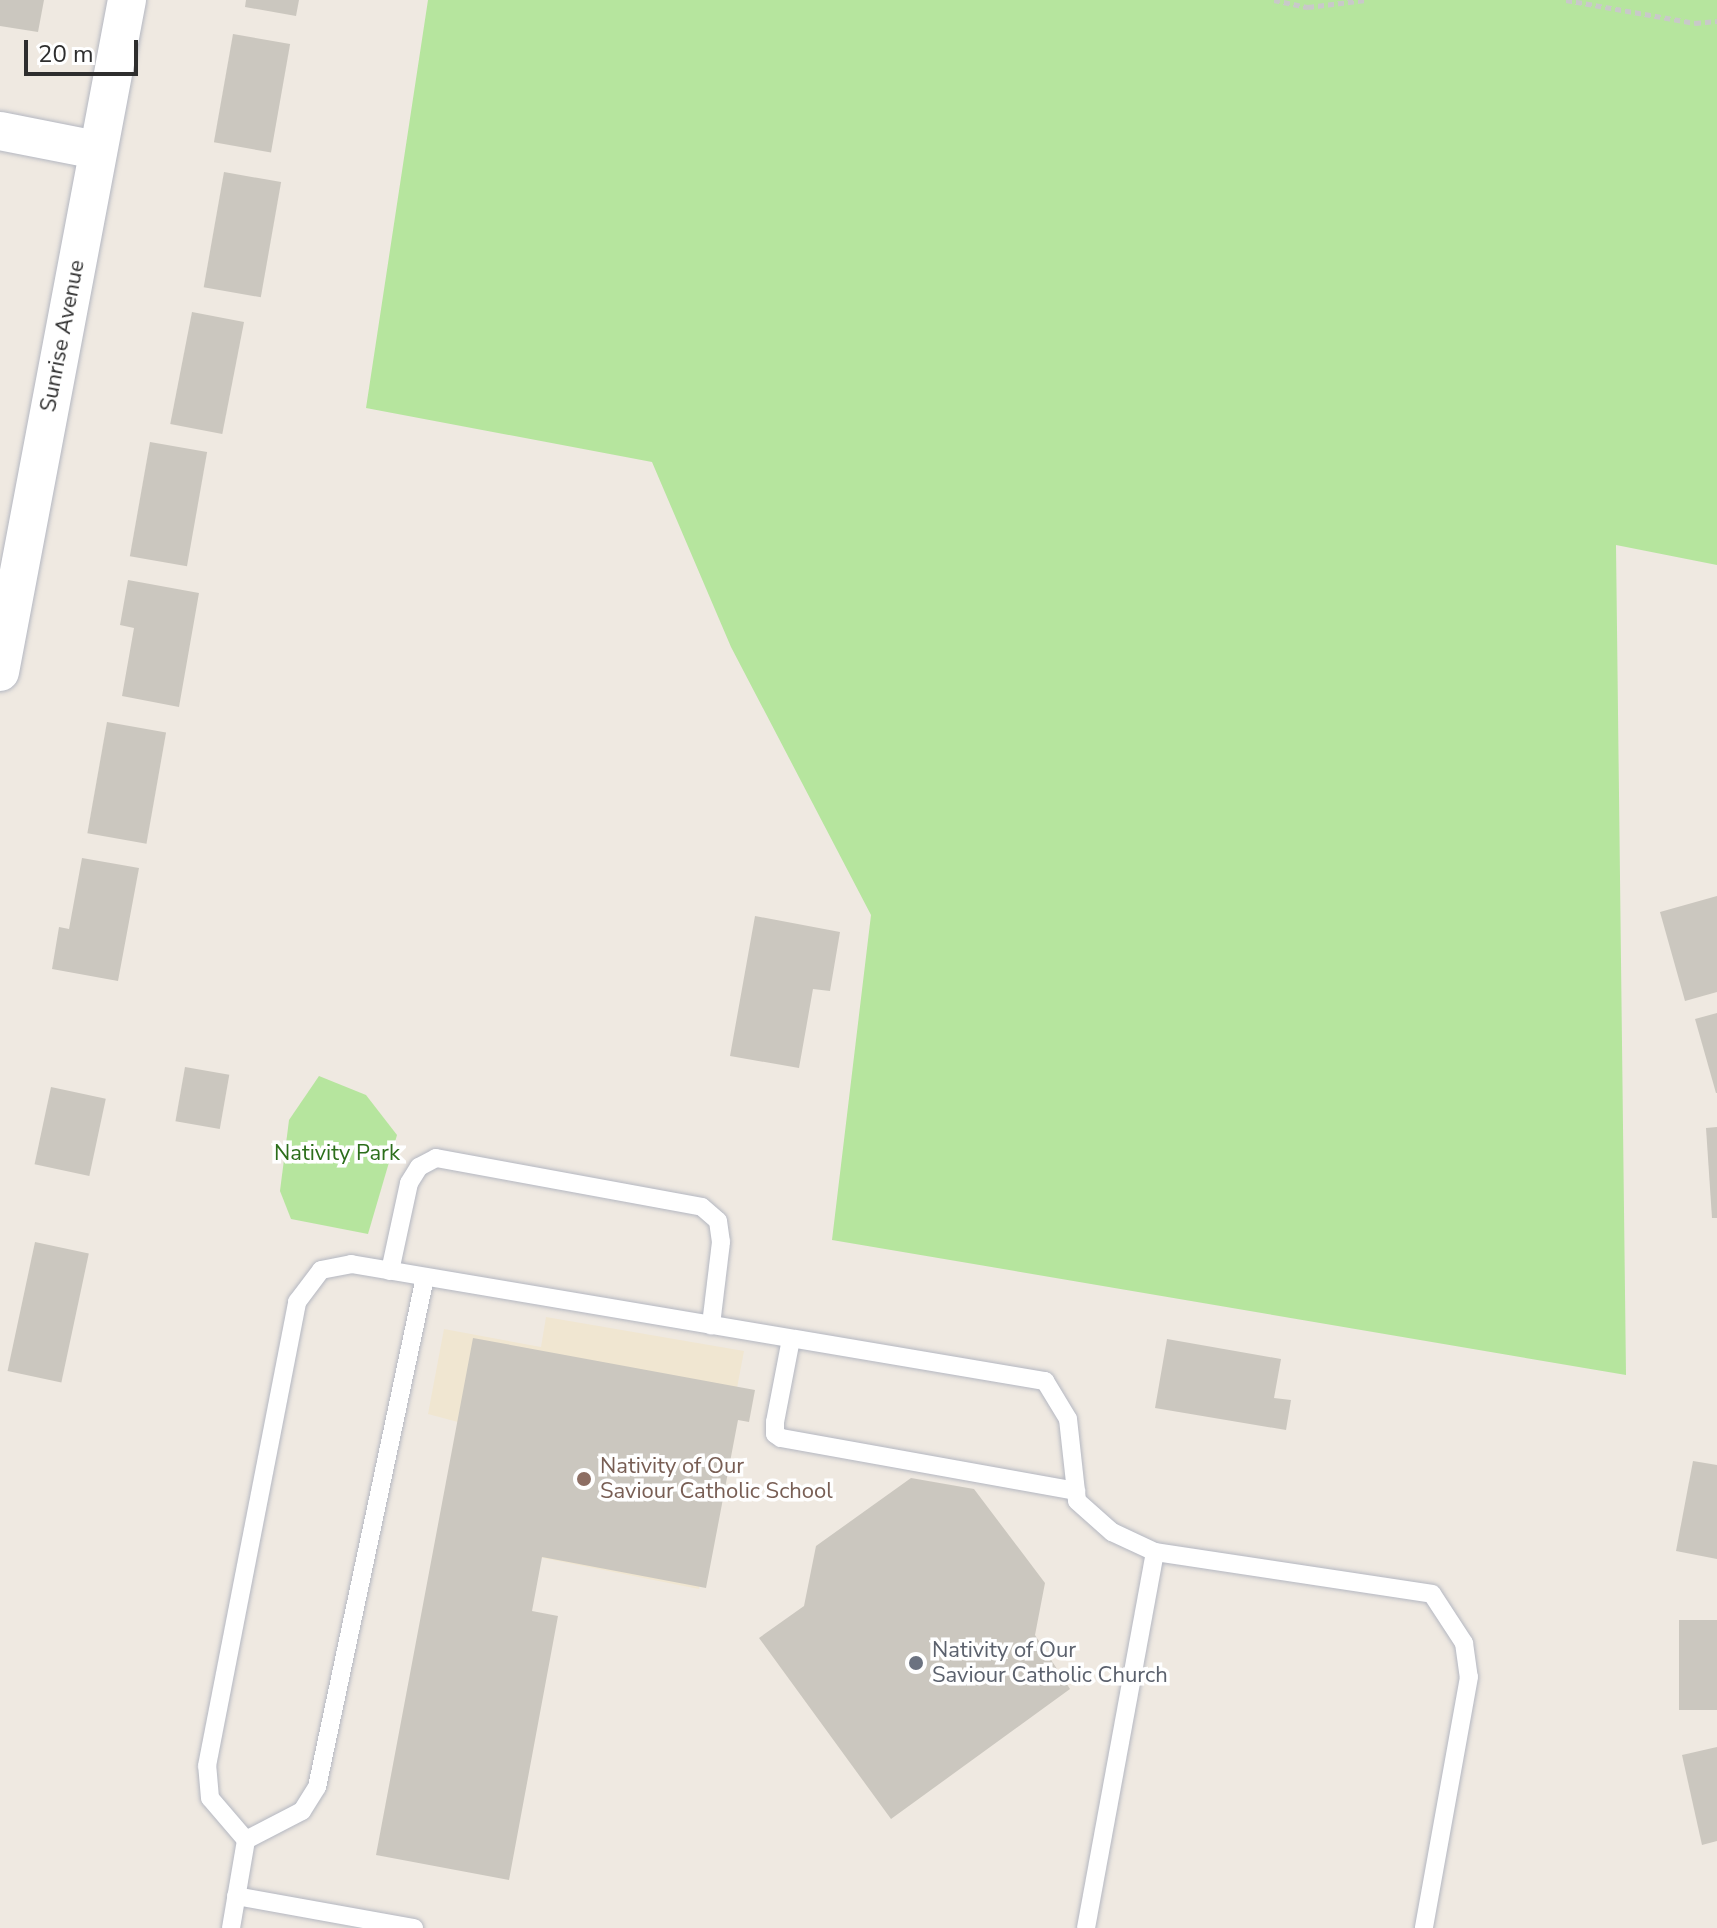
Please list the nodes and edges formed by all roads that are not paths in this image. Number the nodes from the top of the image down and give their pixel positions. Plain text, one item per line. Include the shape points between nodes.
1 (127, 0) edge
2 (0, 131) edge
3 (97, 150) junction
4 (0, 672) edge
5 (390, 1271) junction
6 (425, 1277) junction
7 (711, 1325) junction
8 (791, 1339) junction
9 (1076, 1491) junction
10 (1155, 1552) junction
11 (246, 1840) junction
12 (236, 1896) junction
13 (231, 1928) edge
14 (414, 1928) edge
15 (1086, 1928) edge
16 (1424, 1928) edge

1 - 3 street, Sunrise Avenue
2 - 3 street
3 - 4 street, Sunrise Avenue
5 - 6 lane
5 - 7 lane via 409,1183 419,1167 436,1158 702,1207 718,1221 721,1242
5 - 11 lane via 351,1264 321,1270 297,1302 207,1766 210,1798
6 - 7 lane
6 - 11 lane via 317,1787 302,1811
7 - 8 lane
8 - 9 lane via 1045,1381 1068,1419
8 - 9 lane via 775,1422 775,1434 781,1438
9 - 10 lane via 1077,1501 1112,1532
10 - 15 lane
10 - 16 lane via 1432,1594 1464,1643 1469,1677
11 - 12 lane
12 - 13 lane
12 - 14 lane

